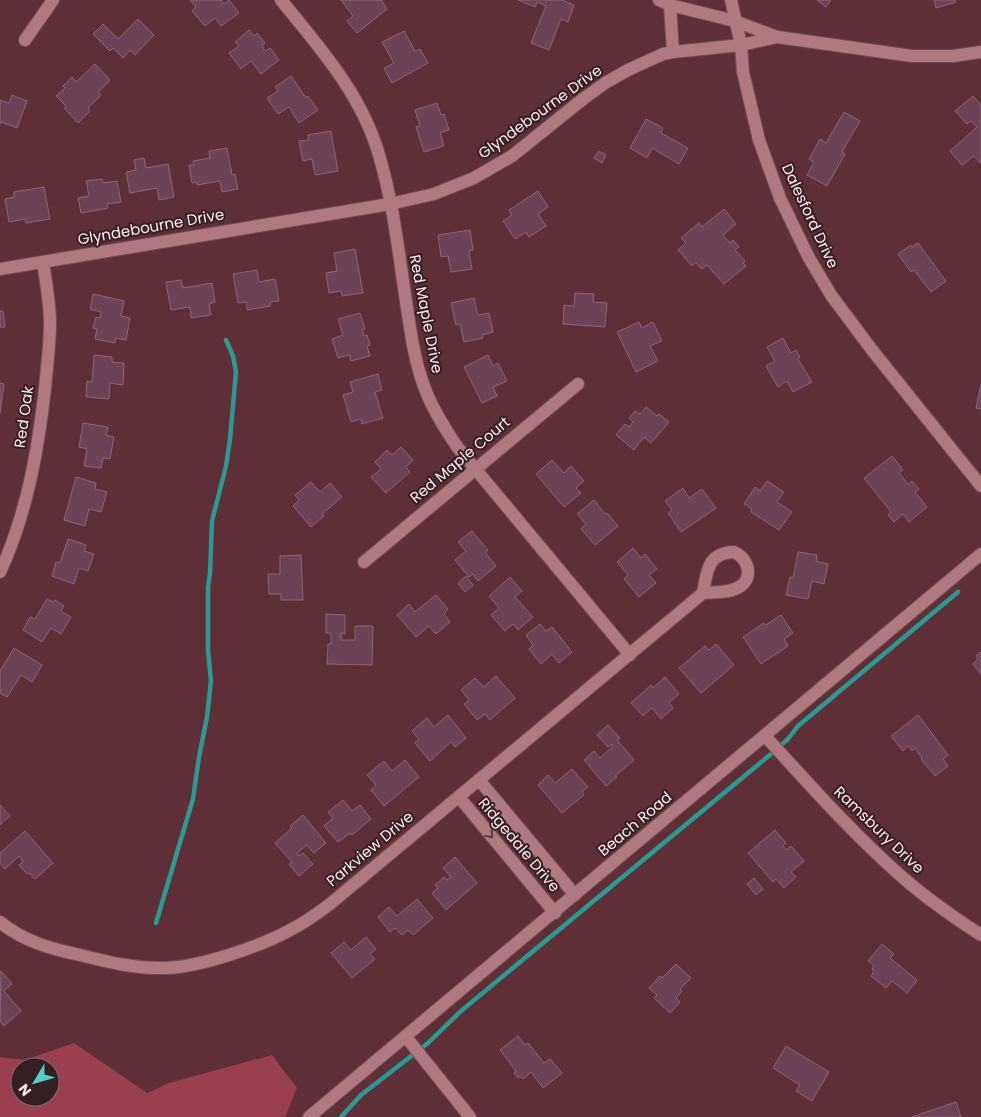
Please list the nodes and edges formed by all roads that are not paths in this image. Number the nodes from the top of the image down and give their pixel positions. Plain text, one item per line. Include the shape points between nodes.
1 (53, 0) edge
2 (281, 0) edge
3 (731, 0) edge
4 (664, 2) edge
5 (735, 21) junction
6 (777, 38) junction
7 (25, 40) dead end
8 (741, 45) junction
9 (673, 52) junction
10 (981, 52) edge
11 (390, 204) junction
12 (43, 262) junction
13 (0, 269) edge
14 (578, 384) dead end
15 (475, 469) junction
16 (981, 486) edge
17 (981, 554) edge
18 (364, 562) dead end
19 (0, 572) edge
20 (703, 594) dead end
21 (630, 655) junction
22 (765, 736) junction
23 (480, 780) junction
24 (459, 797) junction
25 (575, 896) junction
26 (555, 913) junction
27 (0, 922) edge
28 (981, 935) edge
29 (406, 1037) junction
30 (309, 1117) edge
31 (470, 1117) edge

1 - 7 street
2 - 11 street, Red Maple Drive via 331,61 355,99 376,146
3 - 5 street, Dalesford Drive
4 - 5 street
4 - 9 street
5 - 6 street
5 - 8 street, Dalesford Drive
6 - 8 street, Glyndebourne Drive
6 - 10 street, Glyndebourne Drive via 921,56
8 - 9 street, Glyndebourne Drive
8 - 16 street, Dalesford Drive via 743,72 762,149 780,198 809,258 831,295 872,350
9 - 11 street, Glyndebourne Drive via 647,61 605,83 512,156 474,178 434,194
11 - 12 street, Glyndebourne Drive
11 - 15 street, Red Maple Drive via 413,345 424,388 448,434
12 - 13 street, Glyndebourne Drive
12 - 19 street, Red Oak via 50,343 40,424 23,508
14 - 15 street, Red Maple Court
15 - 18 street, Red Maple Court
15 - 21 street, Red Maple Drive
17 - 22 street, Beach Road
20 - 21 street, Parkview Drive
21 - 23 street, Parkview Drive
22 - 25 street, Beach Road
22 - 28 street, Ramsbury Drive via 902,877 944,911
23 - 24 street, Parkview Drive
23 - 25 street, Ridgedale Drive
24 -> 26 street, Ridgedale Drive
24 - 27 street, Parkview Drive via 318,914 290,931 224,956 168,968 120,965 40,945
25 - 26 street, Beach Road
26 - 29 street, Beach Road
29 - 30 street, Beach Road
29 - 31 street

